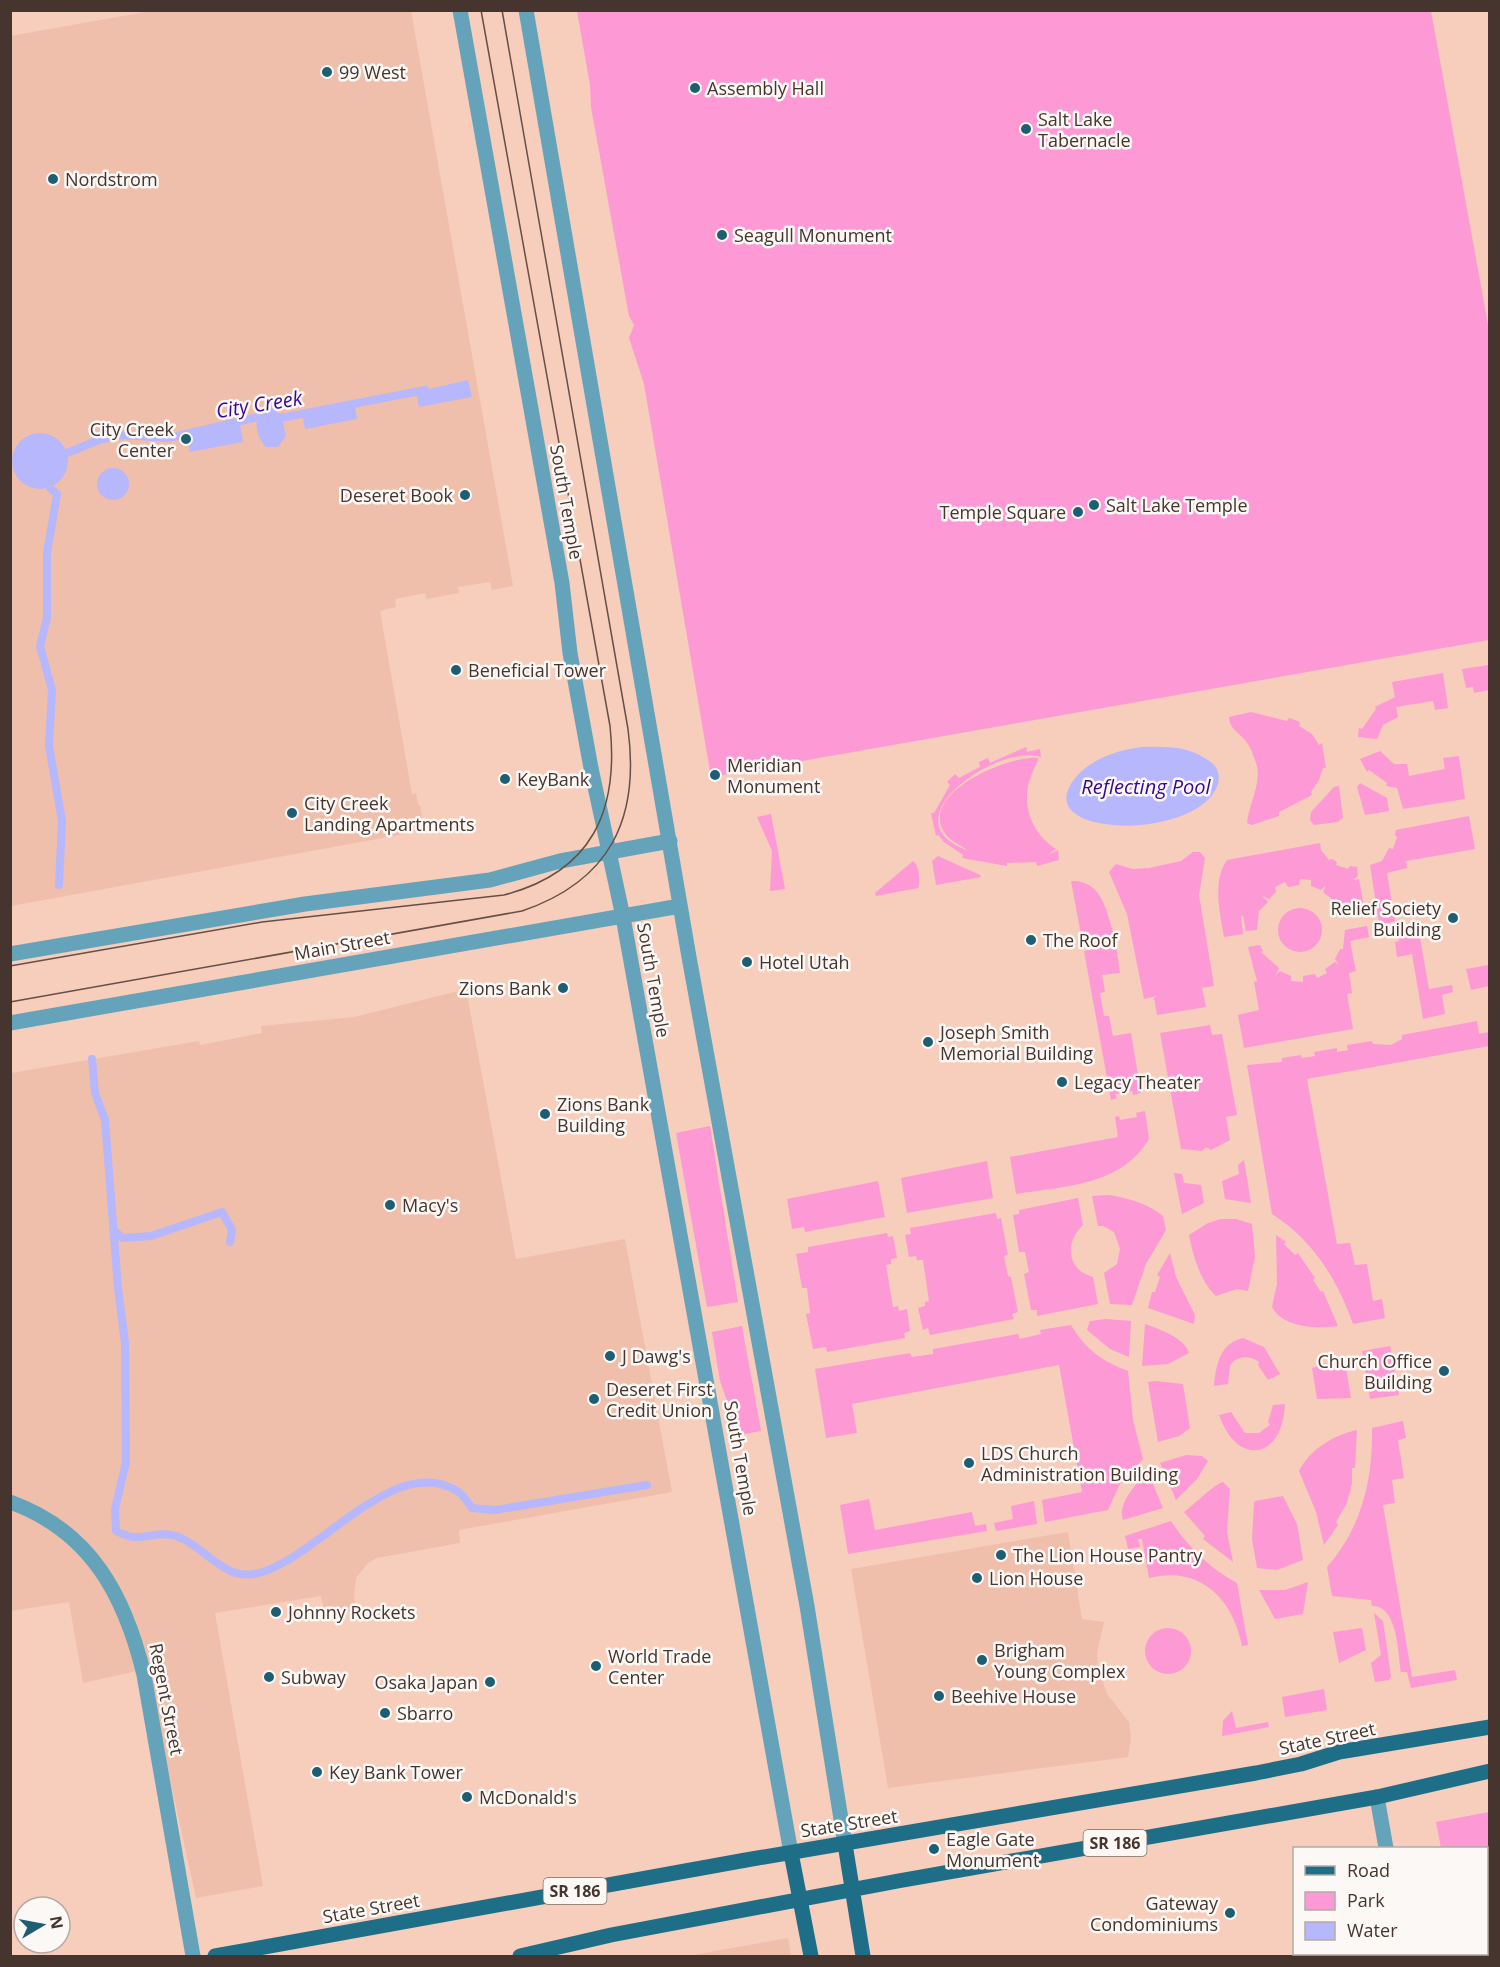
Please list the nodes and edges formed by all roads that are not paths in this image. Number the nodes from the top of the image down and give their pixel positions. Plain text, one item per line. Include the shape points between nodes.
1 (460, 10) edge
2 (526, 10) edge
3 (670, 841) junction
4 (610, 851) junction
5 (680, 906) junction
6 (623, 917) junction
7 (10, 954) edge
8 (10, 1023) edge
9 (10, 1502) edge
10 (1490, 1727) edge
11 (1490, 1771) edge
12 (1377, 1797) junction
13 (845, 1844) junction
14 (1386, 1847) edge
15 (791, 1853) junction
16 (852, 1890) junction
17 (799, 1900) junction
18 (193, 1956) edge
19 (215, 1956) edge
20 (520, 1956) edge
21 (811, 1956) edge
22 (863, 1956) edge

1 - 4 street, South Temple via 562,582 576,688
2 - 3 street
3 - 4 street
3 - 5 street
4 - 6 street, South Temple
4 - 7 street via 490,880 305,904
5 - 6 street, Main Street
5 - 13 street via 807,1606
6 - 8 street, Main Street
6 - 15 street, South Temple
9 - 18 street, Regent Street via 43,1516 84,1548 117,1597 135,1638
10 - 13 main road, State Street / SR 186 via 1339,1752 1256,1773
11 - 12 main road, SR 186
12 - 14 street
12 - 16 main road, SR 186
13 - 15 main road, State Street / SR 186
13 - 16 main road
15 - 17 main road, South Temple
15 - 19 main road, State Street / SR 186
16 - 17 main road, SR 186
16 - 22 main road
17 - 20 main road, SR 186
17 - 21 main road, South Temple

